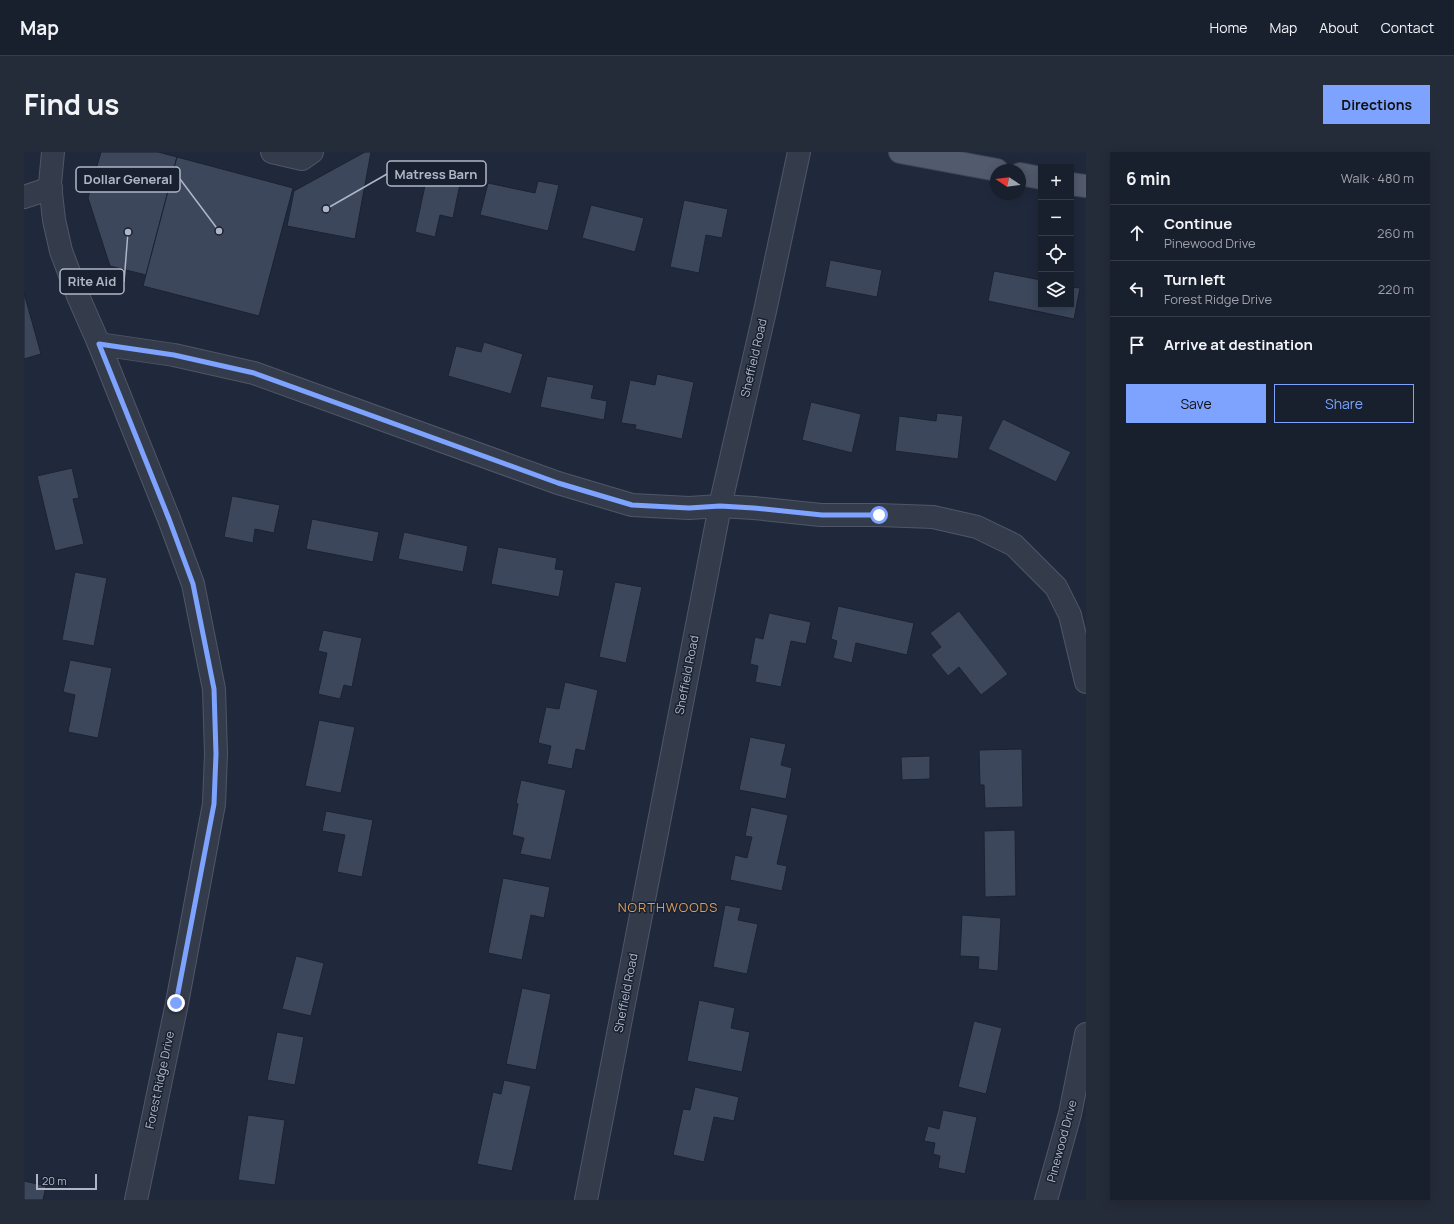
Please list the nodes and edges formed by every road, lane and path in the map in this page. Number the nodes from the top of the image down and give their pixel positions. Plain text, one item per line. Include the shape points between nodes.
1 (53, 152) edge
2 (272, 152) edge
3 (312, 152) edge
4 (799, 152) edge
5 (900, 152) edge
6 (990, 169) edge
7 (1026, 175) edge
8 (1038, 177) edge
9 (1074, 184) edge
10 (1086, 186) edge
11 (51, 188) junction
12 (24, 197) edge
13 (99, 344) junction
14 (720, 506) junction
15 (1086, 682) edge
16 (1086, 1034) edge
17 (136, 1200) edge
18 (586, 1200) edge
19 (1046, 1200) edge

1 - 11 street, Forest Ridge Drive
2 - 3 street via 302,159
4 - 14 street, Sheffield Road
5 - 6 main road
7 - 8 main road
9 - 10 main road
11 - 12 street
11 - 13 street, Forest Ridge Drive via 54,220 61,251
13 - 14 street via 174,355 254,373 558,483 632,505 689,508
13 - 17 street, Forest Ridge Drive via 193,584 214,689 214,804
14 - 15 street via 822,515 933,517 977,527 1014,545 1056,587 1070,615
14 - 18 street, Sheffield Road
16 - 19 street, Pinewood Drive via 1070,1114

